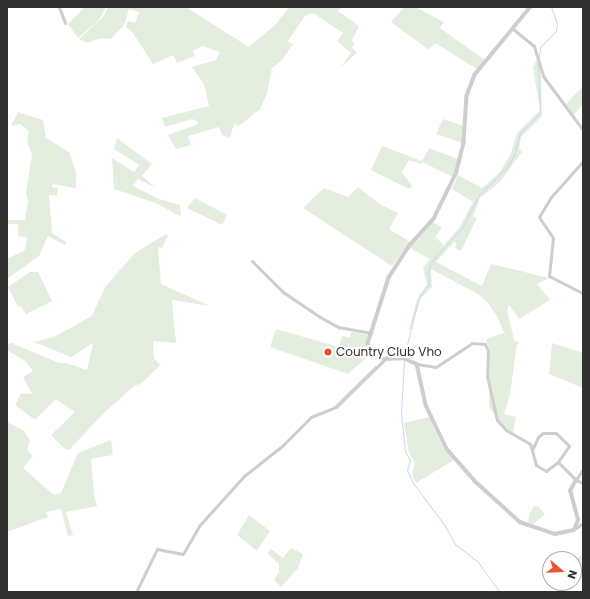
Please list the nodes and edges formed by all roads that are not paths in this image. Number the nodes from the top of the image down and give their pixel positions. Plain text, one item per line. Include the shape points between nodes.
1 (59, 7) edge
2 (531, 7) edge
3 (65, 23) dead end
4 (513, 28) junction
5 (583, 130) edge
6 (583, 161) edge
7 (252, 261) dead end
8 (583, 294) edge
9 (371, 333) junction
10 (384, 360) junction
11 (417, 364) junction
12 (532, 450) junction
13 (558, 462) junction
14 (583, 469) edge
15 (576, 480) junction
16 (583, 483) edge
17 (583, 523) edge
18 (576, 528) junction
19 (136, 592) edge

1 - 3 street
2 - 4 street
4 - 5 street via 532,42 546,80
4 - 9 street via 475,75 467,96 464,143 457,172 434,219 409,247 389,278
6 - 8 street via 551,197 539,217 552,238 549,276
7 - 9 street via 284,292 320,317 338,327
9 - 10 street via 370,348
10 - 11 street via 404,358
10 - 19 street via 336,407 311,417 282,446 244,476 199,526 183,554 157,548
11 - 12 street via 436,367 472,344 485,344 488,351 487,376 497,420 506,430 530,444
11 - 18 street via 426,405 440,437 475,481 511,516 526,525 555,534
12 - 13 street via 536,465 542,471
12 - 13 street via 538,437 543,433 556,433 569,446
13 - 15 street
14 - 15 street
15 - 16 street
15 - 18 street via 570,492 578,517
17 - 18 street

